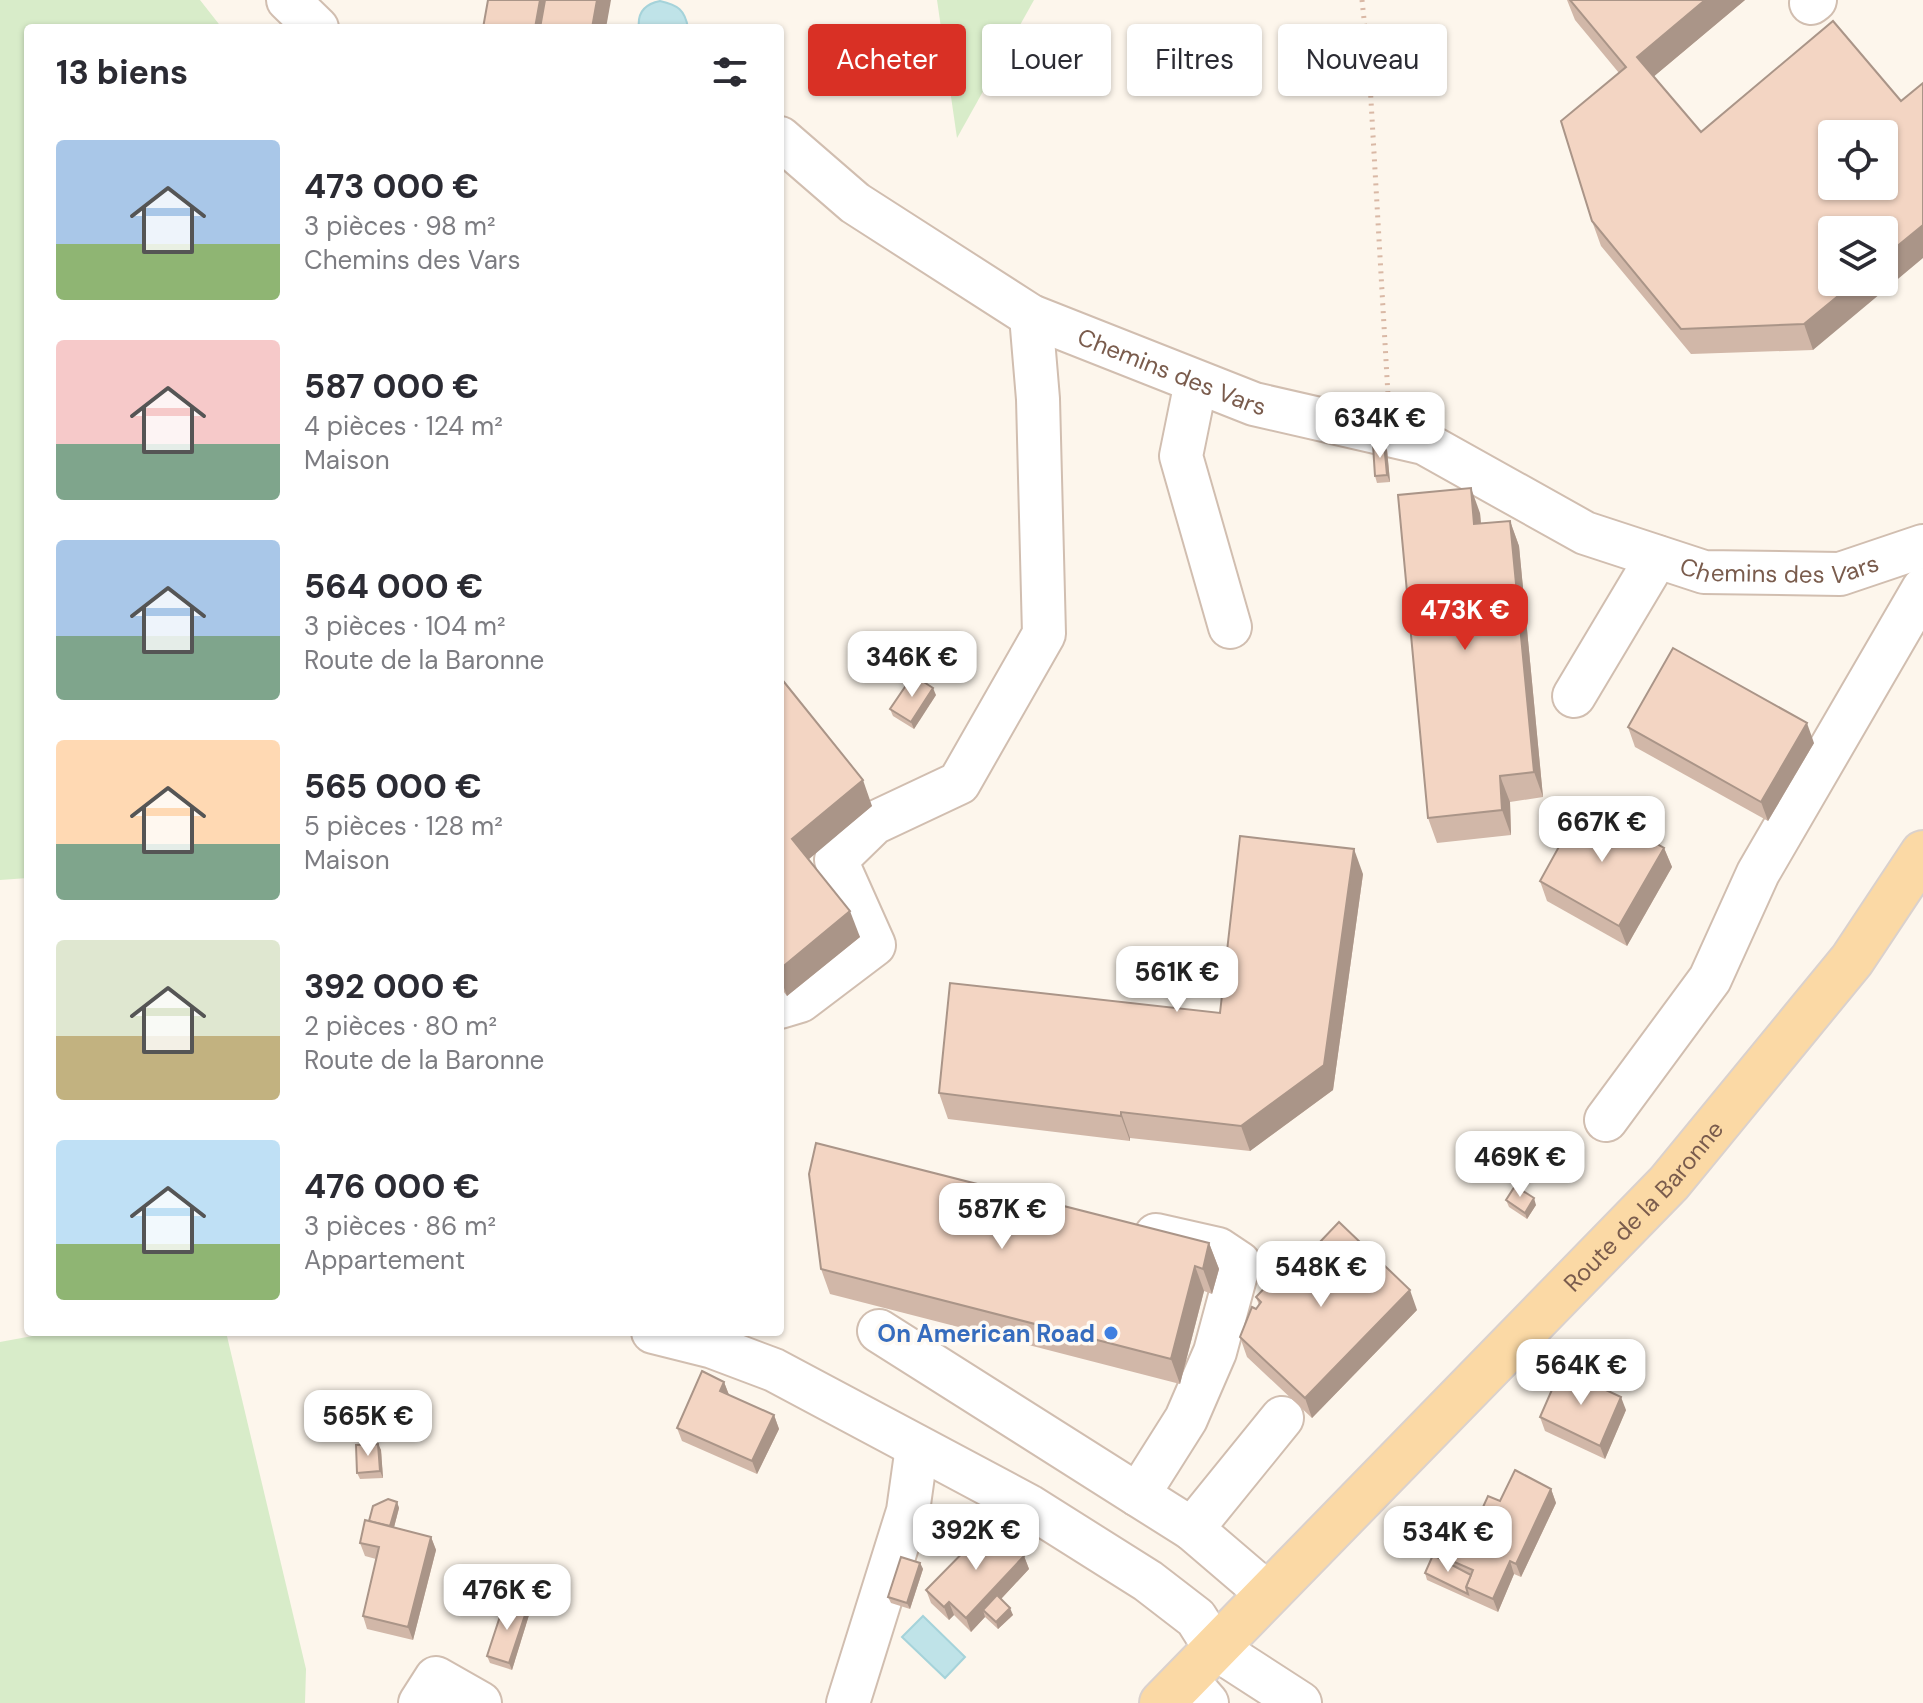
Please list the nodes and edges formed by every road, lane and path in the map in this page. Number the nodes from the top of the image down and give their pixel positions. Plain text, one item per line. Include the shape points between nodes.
1 (288, 0) edge
2 (1362, 0) edge
3 (313, 24) edge
4 (784, 141) edge
5 (1031, 316) junction
6 (1196, 382) junction
7 (1390, 436) junction
8 (1923, 546) edge
9 (1657, 557) junction
10 (1923, 589) edge
11 (1230, 627) dead end
12 (1574, 696) dead end
13 (1923, 853) edge
14 (784, 1006) edge
15 (1606, 1120) dead end
16 (1113, 1224) edge
17 (879, 1331) dead end
18 (669, 1336) edge
19 (1282, 1418) dead end
20 (917, 1447) junction
21 (1138, 1495) junction
22 (1192, 1529) junction
23 (1268, 1594) junction
24 (1192, 1683) edge
25 (420, 1703) edge
26 (480, 1703) edge
27 (848, 1703) edge
28 (1300, 1703) edge

1 - 3 street
2 - 7 path
4 - 5 street, Chemins des Vars via 855,203
5 - 6 street, Chemins des Vars
5 - 14 street via 1044,634 959,783 874,823 836,860 874,945 800,1001
6 - 7 street, Chemins des Vars via 1254,404
6 - 11 street via 1181,456
7 - 9 street, Chemins des Vars via 1424,443 1585,533
8 - 9 street, Chemins des Vars via 1840,574 1704,572
9 - 12 street
10 - 15 street via 1758,873 1710,979
13 - 23 main road, Route de la Baronne via 1852,960 1669,1183
16 - 21 street via 1218,1249 1239,1263 1209,1365 1186,1419
17 - 21 street
18 - 20 street via 774,1370
19 - 22 street
20 - 24 street via 1029,1506 1196,1618
20 - 27 street via 908,1511
21 - 22 street
22 - 23 street
23 - 24 main road, Route de la Baronne
24 - 28 street
25 - 26 street via 436,1678

